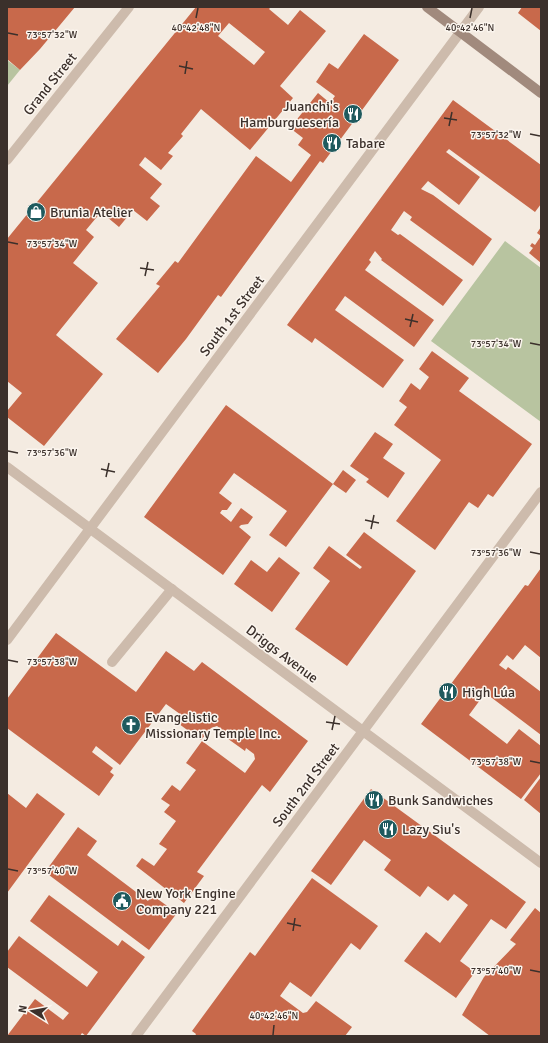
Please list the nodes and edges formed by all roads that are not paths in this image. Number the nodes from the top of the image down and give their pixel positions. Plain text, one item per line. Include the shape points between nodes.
1 (129, 7) edge
2 (427, 7) edge
3 (479, 7) edge
4 (460, 32) junction
5 (541, 93) edge
6 (7, 160) edge
7 (7, 467) edge
8 (541, 492) edge
9 (91, 528) junction
10 (172, 589) junction
11 (7, 640) edge
12 (112, 662) dead end
13 (363, 731) junction
14 (541, 863) edge
15 (136, 1036) edge

1 - 6 street, Grand Street
2 - 4 main road
3 - 4 street, South 1st Street
4 - 5 main road
4 - 9 street, South 1st Street
7 - 9 street, Driggs Avenue
8 - 13 street, South 2nd Street
9 - 10 street, Driggs Avenue
9 - 11 street, South 1st Street
10 - 12 street
10 - 13 street, Driggs Avenue
13 - 14 street, Driggs Avenue
13 - 15 street, South 2nd Street

